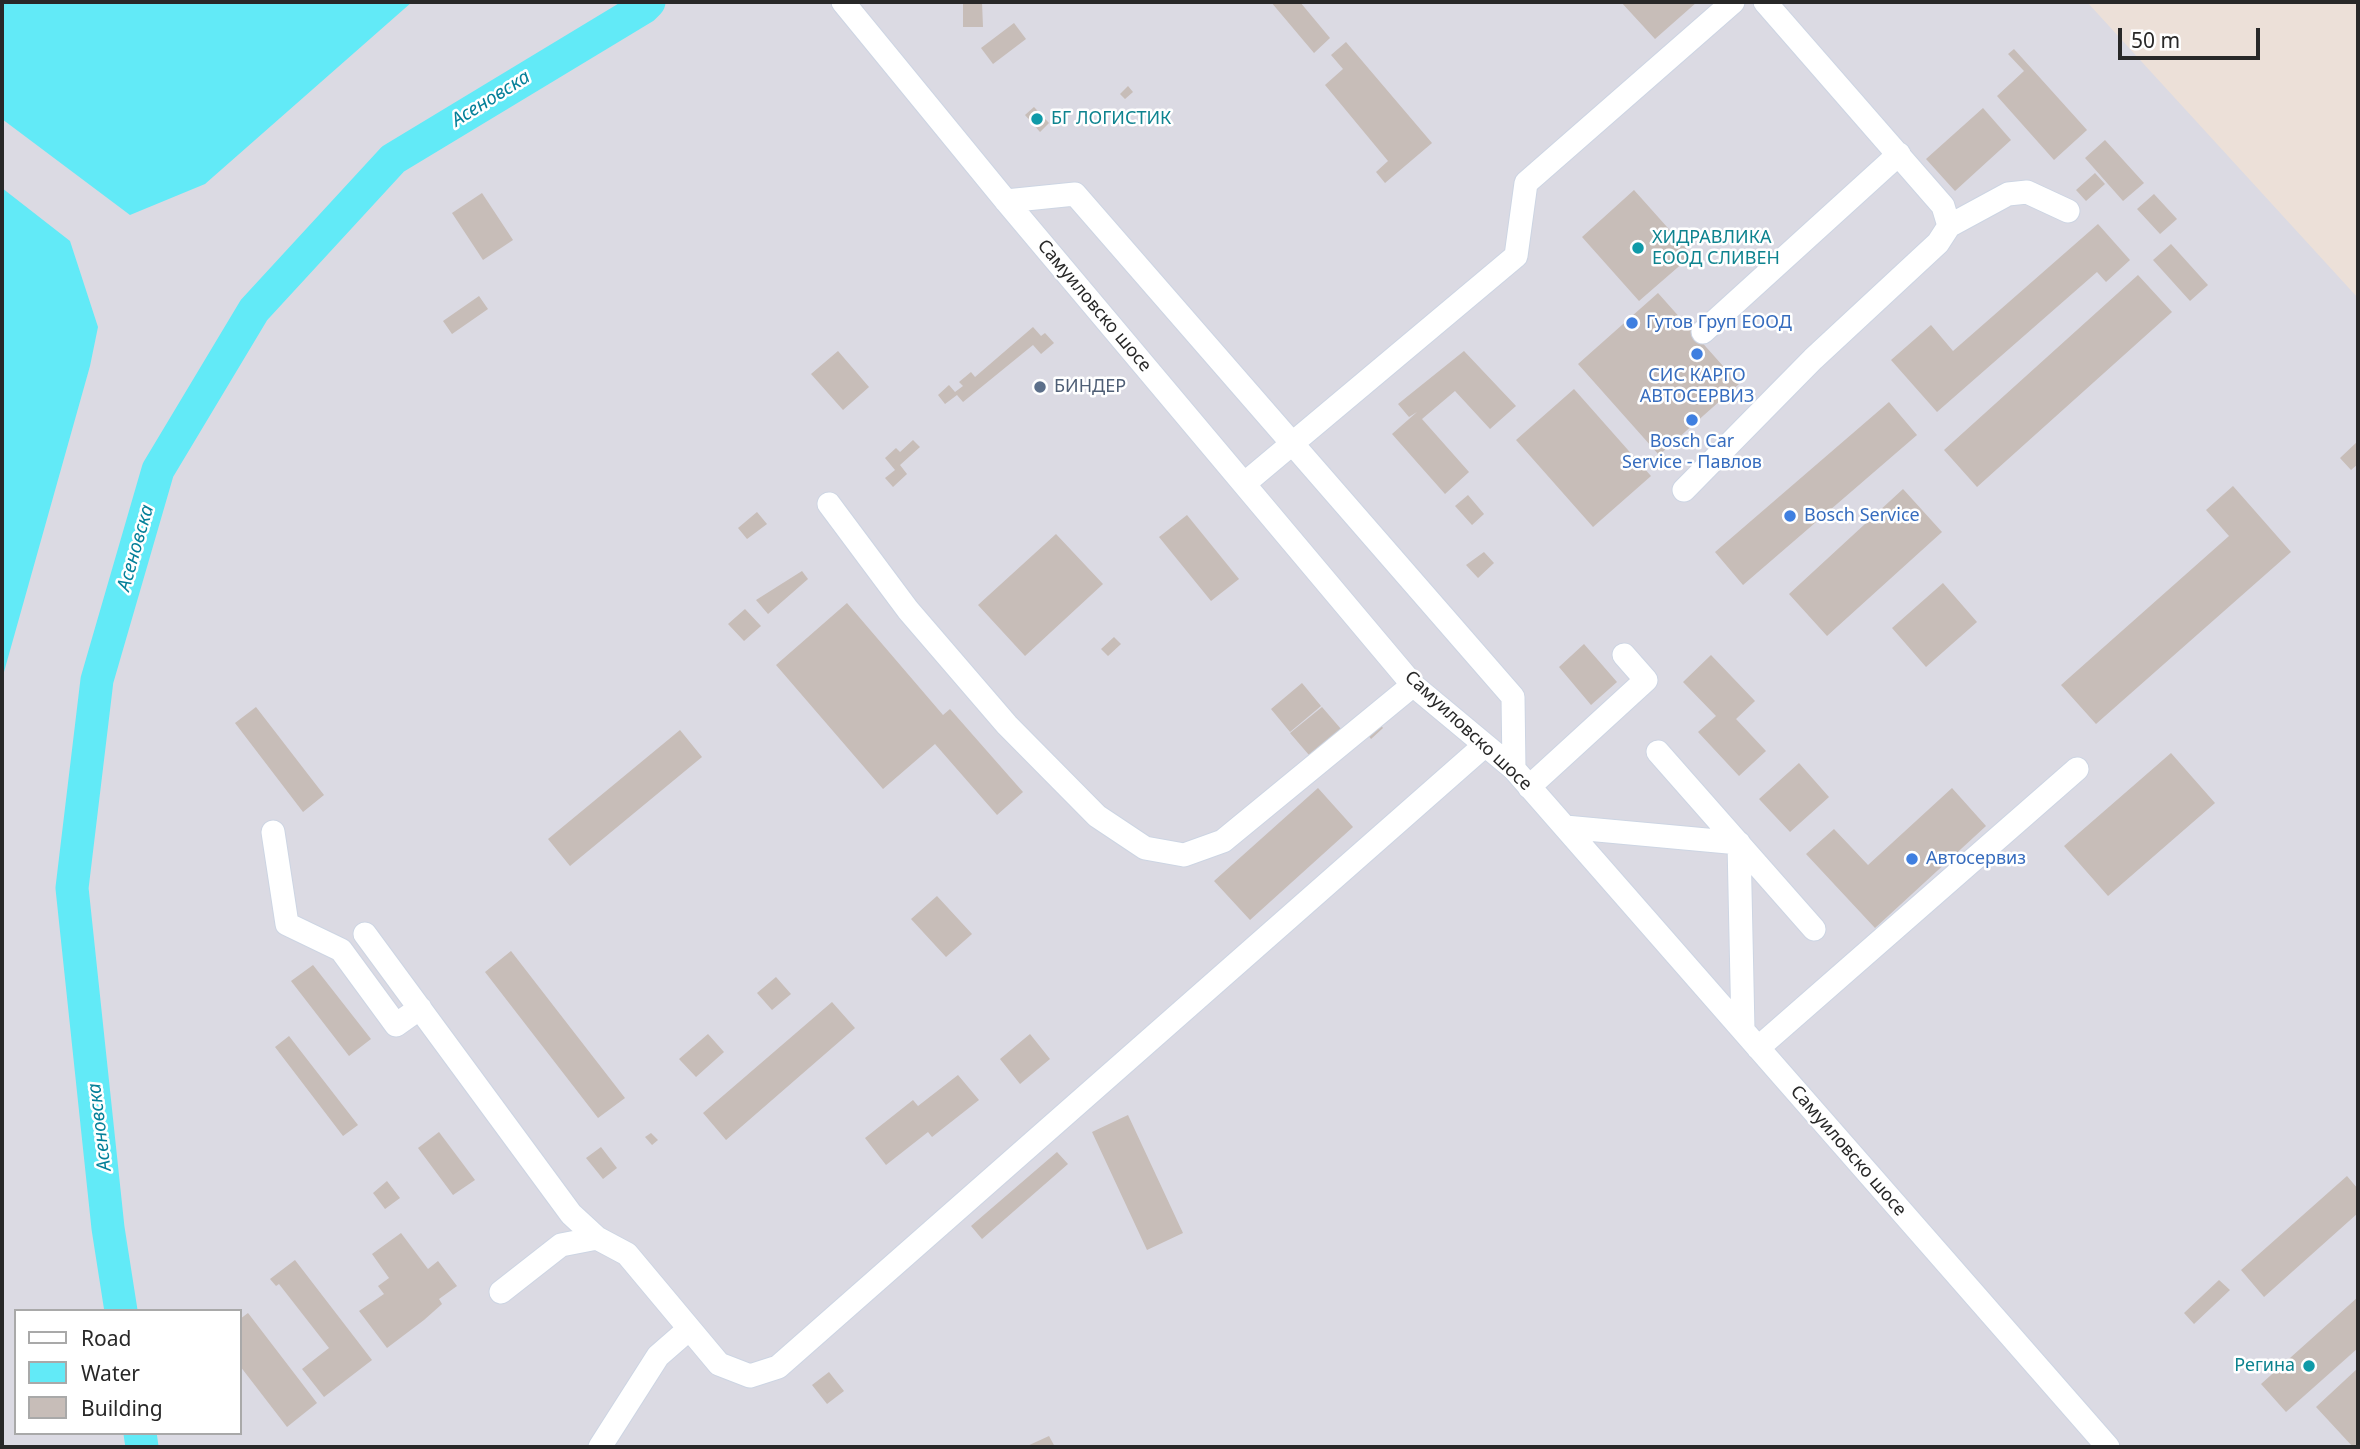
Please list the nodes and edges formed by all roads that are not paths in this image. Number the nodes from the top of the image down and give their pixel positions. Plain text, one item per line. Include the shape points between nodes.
1 (843, 2) edge
2 (1733, 2) edge
3 (1765, 2) edge
4 (1899, 154) junction
5 (1006, 201) junction
6 (2068, 211) dead end
7 (1949, 226) junction
8 (1703, 332) dead end
9 (1292, 445) junction
10 (1244, 484) junction
11 (1684, 490) dead end
12 (829, 505) dead end
13 (1624, 655) dead end
14 (1413, 685) junction
15 (1485, 745) junction
16 (1658, 751) dead end
17 (1514, 769) junction
18 (2077, 769) dead end
19 (1529, 786) junction
20 (1565, 827) junction
21 (273, 832) dead end
22 (1739, 843) junction
23 (1814, 929) dead end
24 (365, 934) dead end
25 (420, 1008) junction
26 (1743, 1030) junction
27 (1758, 1048) junction
28 (597, 1238) junction
29 (501, 1292) dead end
30 (689, 1329) junction
31 (600, 1447) edge
32 (2108, 1447) edge

1 - 5 street, Самуиловско шосе
2 - 9 street via 1526,184 1516,256
3 - 4 street
4 - 7 street via 1943,206
4 - 8 street
5 - 9 street via 1074,194
5 - 10 street, Самуиловско шосе
6 - 7 street via 2027,192 2008,194
7 - 11 street via 1938,243 1813,359
9 - 10 street
9 - 17 street via 1513,697
10 - 14 street, Самуиловско шосе
12 - 14 street via 908,610 1007,725 1097,816 1144,848 1184,855 1223,841
13 - 19 street via 1646,680
14 - 15 street, Самуиловско шосе
15 - 17 street, Самуиловско шосе
15 - 30 street via 778,1367 750,1376 719,1364
16 - 22 street
17 - 19 street, Самуиловско шосе
18 - 27 street
19 - 20 street, Самуиловско шосе
20 - 22 street
20 - 26 street, Самуиловско шосе
21 - 25 street via 287,924 341,950 396,1025
22 - 23 street
22 - 26 street
24 - 25 street
25 - 28 street via 571,1214
26 - 27 street, Самуиловско шосе
27 - 32 street, Самуиловско шосе
28 - 29 street via 561,1245
28 - 30 street via 627,1254
30 - 31 street via 658,1356

